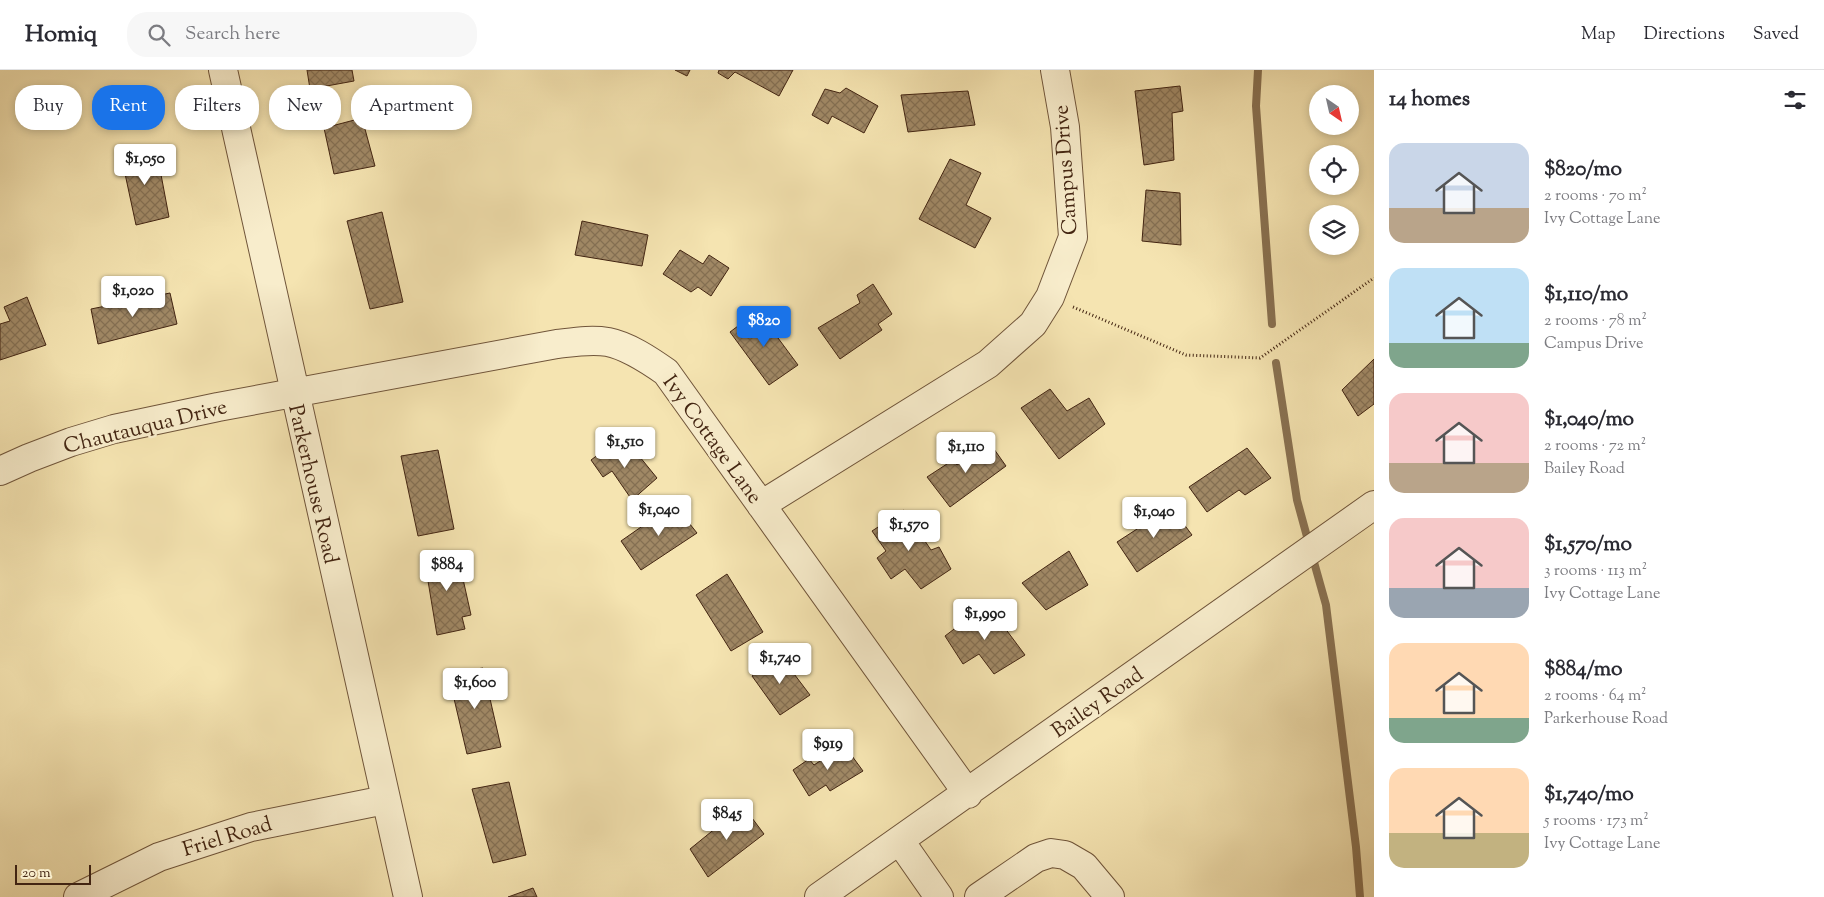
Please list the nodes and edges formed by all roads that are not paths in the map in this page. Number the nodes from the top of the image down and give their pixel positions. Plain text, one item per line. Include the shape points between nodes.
1 (223, 70) edge
2 (1055, 70) edge
3 (294, 392) junction
4 (0, 471) edge
5 (761, 505) junction
6 (1374, 506) edge
7 (968, 794) junction
8 (385, 800) junction
9 (900, 841) junction
10 (78, 897) edge
11 (408, 897) edge
12 (819, 897) edge
13 (939, 897) edge
14 (979, 897) edge
15 (1110, 897) edge

1 - 3 street, Parkerhouse Road
2 - 5 street, Campus Drive via 1064,126 1073,237 1050,296 1033,324 988,364
3 - 4 street, Chautauqua Drive via 114,429 71,442
3 - 5 street, Ivy Cottage Lane via 557,344 609,342 636,353 666,372
3 - 8 street, Parkerhouse Road
5 - 7 street, Ivy Cottage Lane
6 - 7 street, Bailey Road
7 - 9 street, Bailey Road
8 - 10 street, Friel Road via 251,827 159,857
8 - 11 street, Parkerhouse Road
9 - 12 street, Bailey Road
9 - 13 street
14 - 15 street via 1036,858 1051,853 1065,855 1084,866

